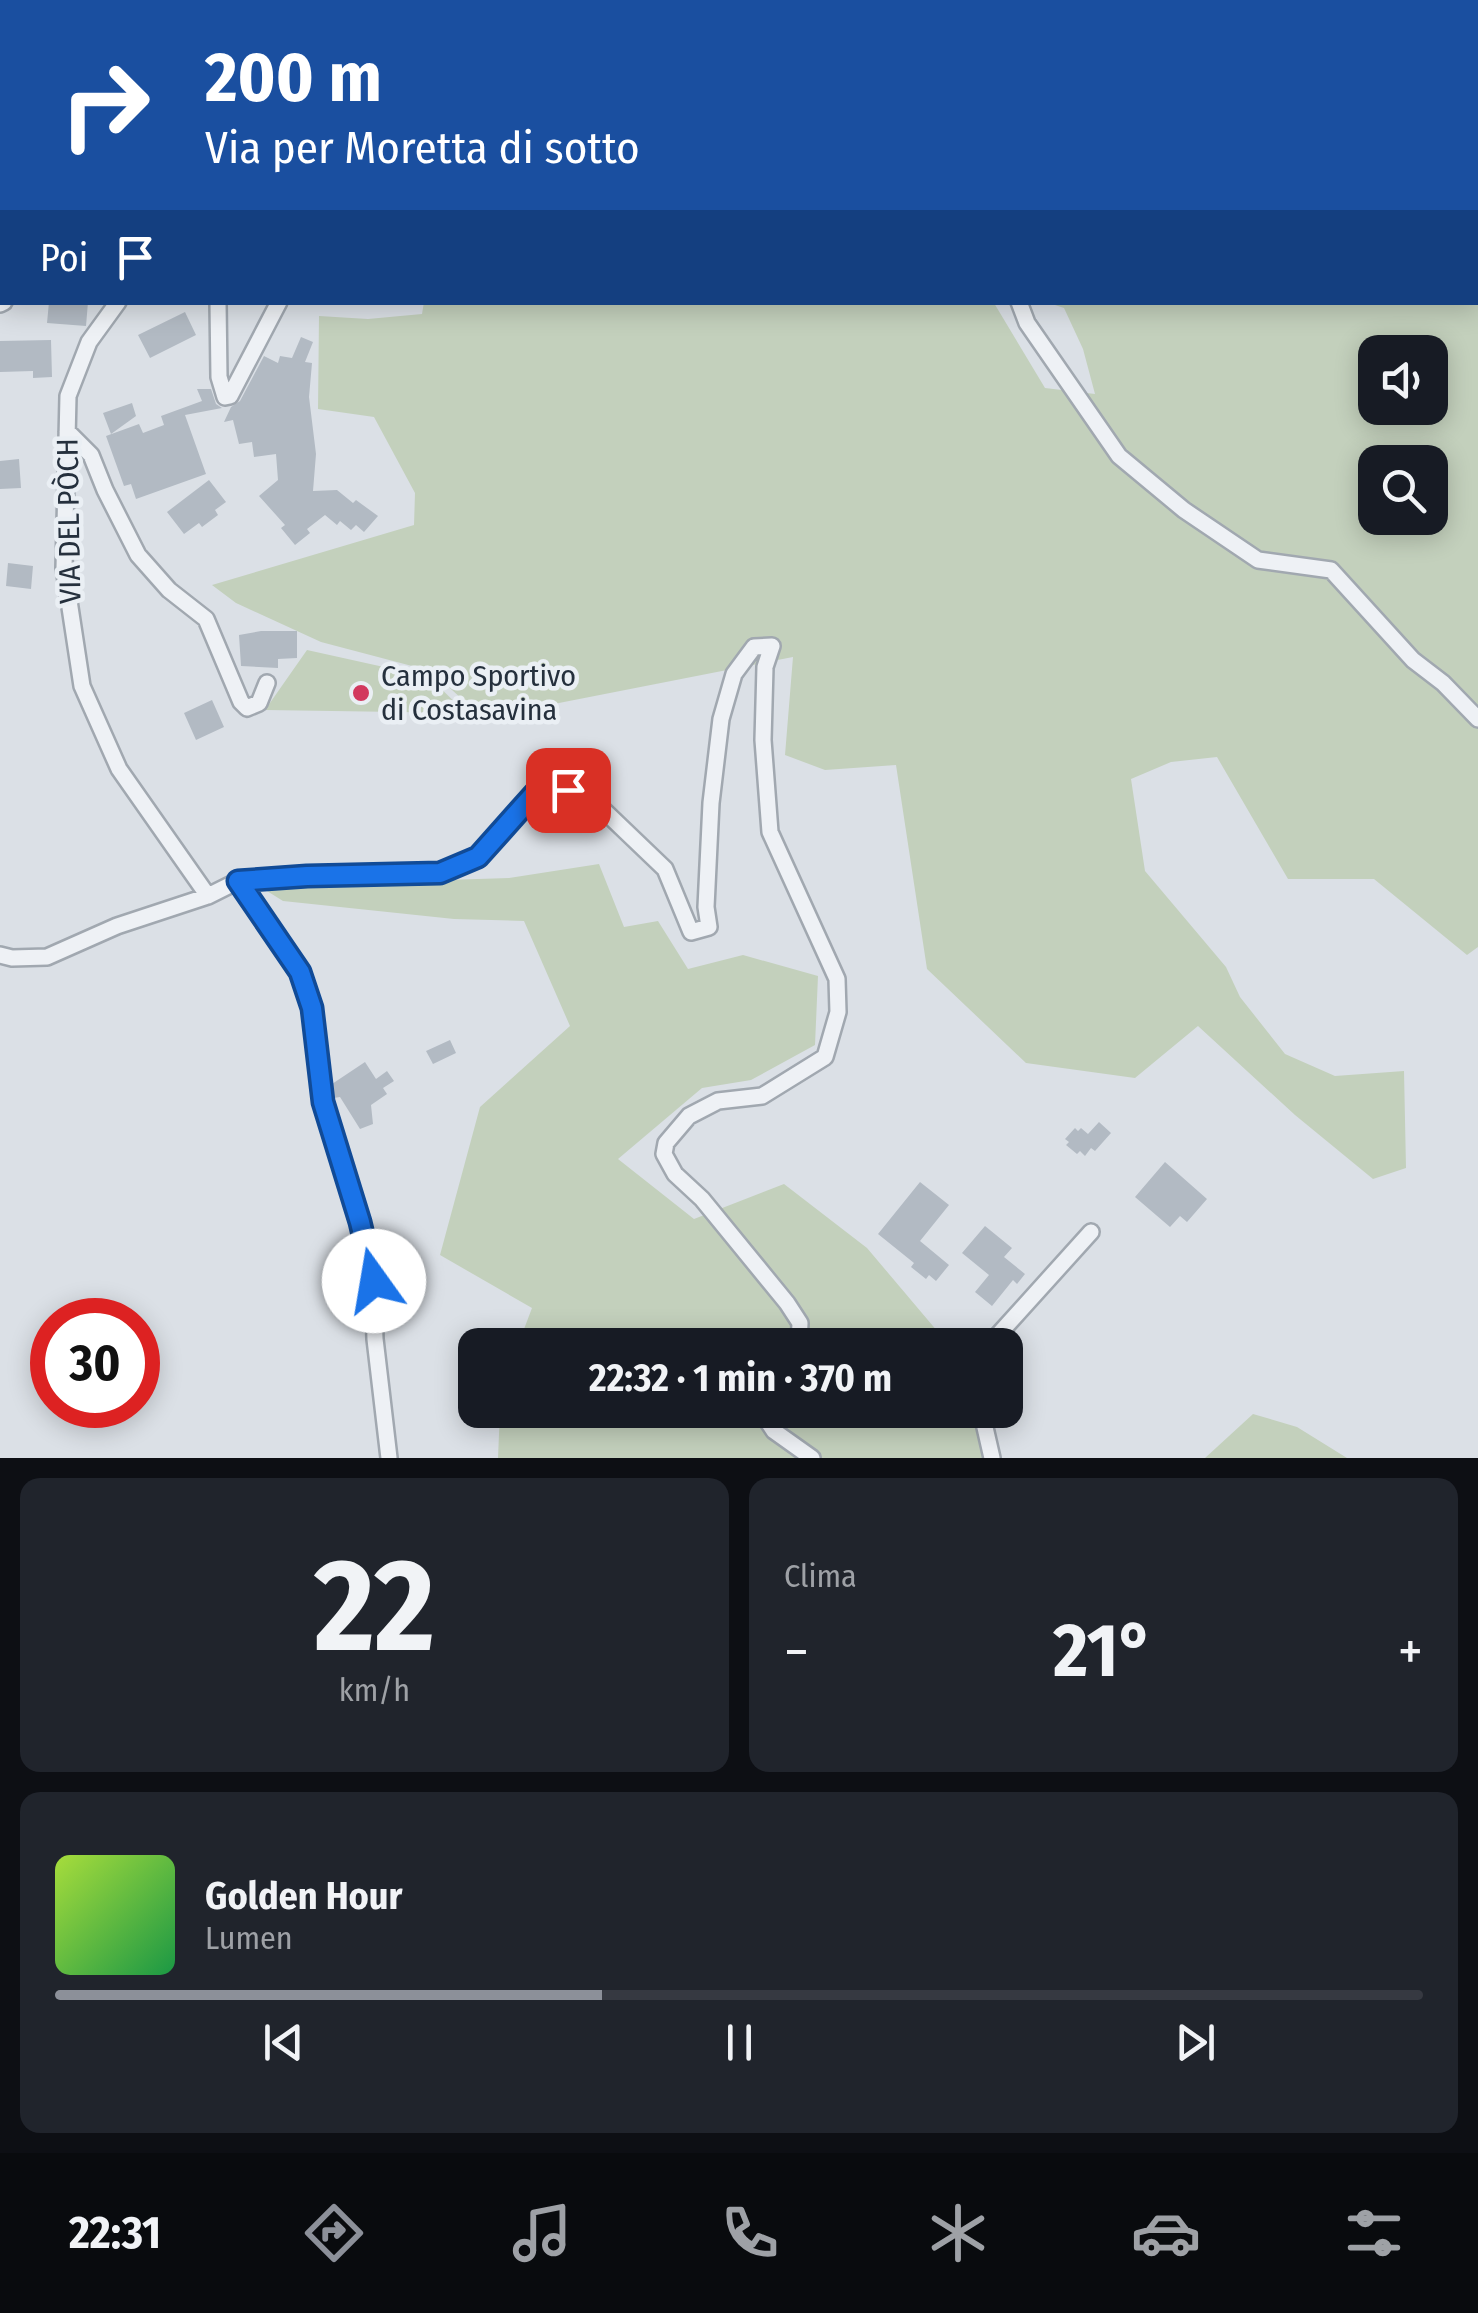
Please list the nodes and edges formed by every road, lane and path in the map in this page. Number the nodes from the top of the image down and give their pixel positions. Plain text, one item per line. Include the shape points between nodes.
1 (116, 305) edge
2 (218, 305) edge
3 (276, 305) edge
4 (1021, 305) edge
5 (67, 431) junction
6 (267, 684) dead end
7 (1478, 719) edge
8 (238, 881) junction
9 (208, 896) junction
10 (0, 954) edge
11 (1091, 1232) dead end
12 (800, 1328) edge
13 (1004, 1328) edge
14 (771, 1428) edge
15 (984, 1428) edge
16 (390, 1458) edge
17 (812, 1458) edge
18 (992, 1458) edge

1 - 5 street, VIA DEL PÒCH via 89,342 68,396
2 - 3 street via 219,378 230,396
4 - 7 street via 1119,456 1258,560 1331,570
5 - 6 street via 91,455 138,555 206,619 240,702 247,708 259,704
5 - 9 street, VIA DEL PÒCH via 64,568 82,686 120,769
8 - 9 street
8 - 12 street via 440,873 478,857 536,792 568,790 594,800 664,869 691,932 709,927 711,802 721,720 734,674 754,647 772,646 765,667 764,740 770,832 837,980 838,1012 825,1057 762,1096 718,1100 690,1116 664,1154 787,1303
8 - 16 street via 300,972 312,1008 323,1102 374,1281
9 - 10 street via 47,957
11 - 13 street
14 - 17 street
15 - 18 street

